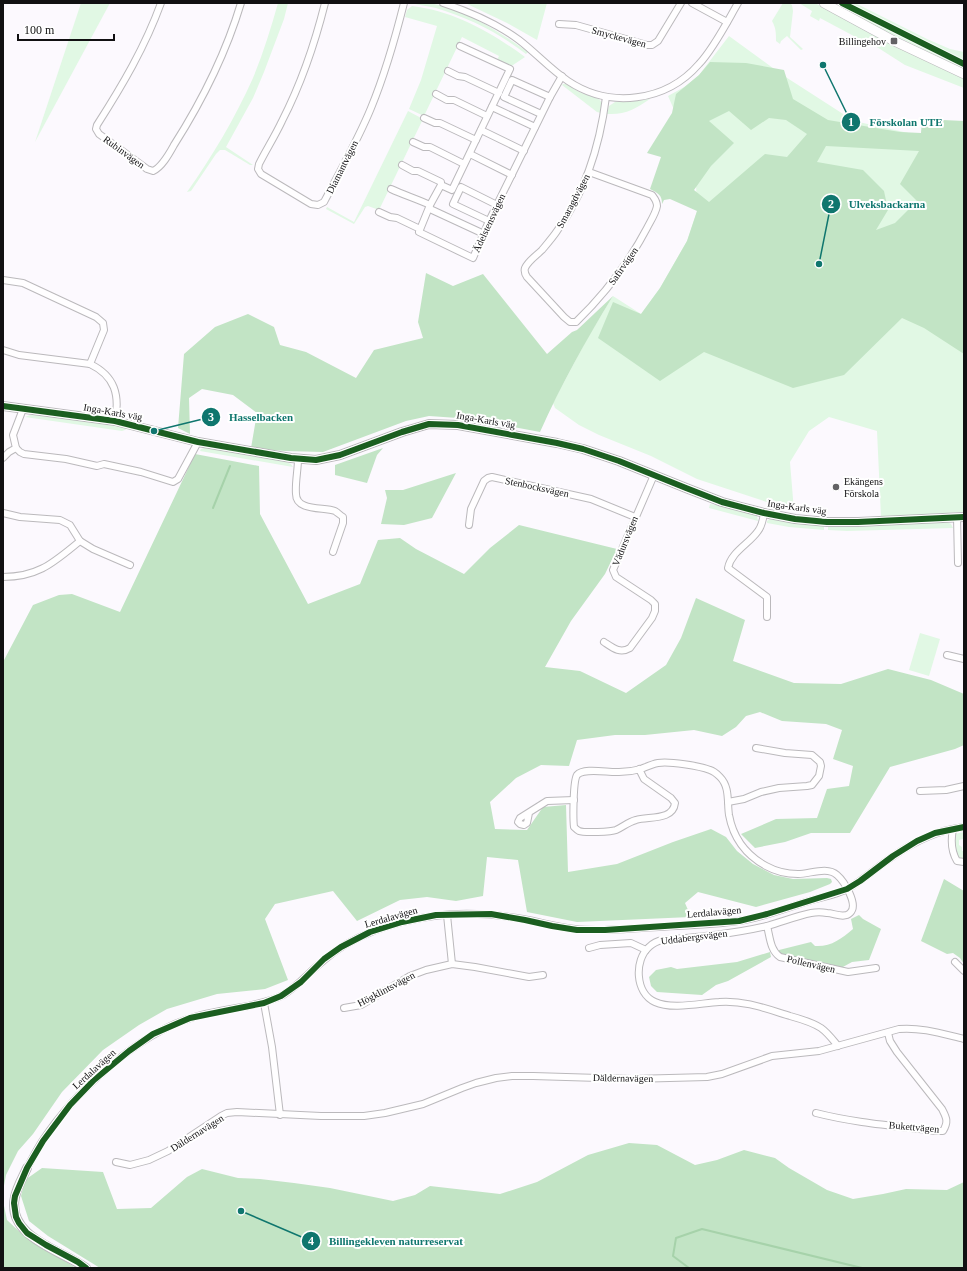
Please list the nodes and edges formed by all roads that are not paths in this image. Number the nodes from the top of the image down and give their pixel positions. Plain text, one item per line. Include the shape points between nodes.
1 (161, 3) edge
2 (241, 3) edge
3 (325, 3) edge
4 (404, 3) edge
5 (443, 3) edge
6 (681, 3) edge
7 (692, 3) edge
8 (738, 3) edge
9 (824, 3) edge
10 (727, 22) junction
11 (559, 24) dead end
12 (460, 46) dead end
13 (448, 71) dead end
14 (964, 74) edge
15 (562, 76) junction
16 (502, 86) junction
17 (508, 88) junction
18 (499, 93) junction
19 (436, 94) dead end
20 (550, 97) junction
21 (606, 97) junction
22 (492, 107) junction
23 (542, 114) junction
24 (487, 116) junction
25 (424, 118) dead end
26 (535, 127) junction
27 (481, 130) junction
28 (476, 140) junction
29 (413, 142) dead end
30 (524, 151) junction
31 (470, 154) junction
32 (464, 164) junction
33 (402, 165) dead end
34 (589, 172) junction
35 (512, 175) junction
36 (441, 185) junction
37 (391, 189) dead end
38 (455, 192) junction
39 (497, 205) junction
40 (430, 207) junction
41 (378, 212) dead end
42 (489, 221) junction
43 (420, 229) junction
44 (484, 234) junction
45 (525, 271) joint
46 (3, 280) edge
47 (3, 350) edge
48 (90, 364) junction
49 (3, 406) edge
50 (23, 409) junction
51 (115, 421) junction
52 (198, 442) junction
53 (16, 448) junction
54 (3, 458) edge
55 (298, 459) junction
56 (654, 475) junction
57 (3, 513) edge
58 (764, 513) junction
59 (635, 517) junction
60 (960, 517) edge
61 (469, 525) dead end
62 (80, 541) junction
63 (333, 552) dead end
64 (958, 562) dead end
65 (130, 565) dead end
66 (3, 577) edge
67 (767, 617) dead end
68 (604, 642) dead end
69 (947, 655) dead end
70 (964, 659) edge
71 (756, 748) dead end
72 (639, 769) junction
73 (964, 786) edge
74 (920, 791) dead end
75 (574, 800) junction
76 (728, 802) junction
77 (528, 813) dead end
78 (964, 827) edge
79 (954, 829) junction
80 (964, 862) edge
81 (847, 889) junction
82 (447, 915) junction
83 (767, 926) junction
84 (589, 948) dead end
85 (646, 950) junction
86 (955, 962) dead end
87 (452, 964) junction
88 (876, 968) dead end
89 (964, 971) edge
90 (543, 975) dead end
91 (264, 1003) junction
92 (344, 1008) dead end
93 (888, 1033) junction
94 (964, 1038) edge
95 (838, 1046) junction
96 (816, 1113) dead end
97 (280, 1115) junction
98 (116, 1162) dead end
99 (27, 1168) joint
100 (86, 1268) edge

1 - 2 street, Rubinvägen via 143,47 96,129 99,134 153,171 170,152 205,92
3 - 4 street, Diamantvägen via 316,38 283,120 258,164 261,174 311,204 318,205 324,202 371,109 385,71
5 - 15 street via 483,19 508,33
6 - 11 street, Smyckevägen via 658,41 647,46 576,24
7 - 10 street
8 - 10 street
9 - 14 main road via 894,41
10 - 21 street via 700,64 671,88 640,97
12 - 16 street via 510,69
13 - 18 street
15 - 20 street, Ädelstensvägen
15 - 21 street via 582,89
16 - 17 street
16 - 18 street
17 - 20 street via 512,80
17 - 23 street via 504,97
18 - 22 street
19 - 24 street
20 - 23 street, Ädelstensvägen
21 - 34 street, Smaragdvägen
22 - 24 street
22 - 26 street
23 - 26 street, Ädelstensvägen
24 - 27 street
25 - 28 street
26 - 30 street, Ädelstensvägen
27 - 28 street
27 - 30 street
28 - 31 street
29 - 32 street via 430,147
30 - 35 street, Ädelstensvägen
31 - 32 street
31 - 35 street
32 - 38 street
33 - 36 street via 441,182
34 - 45 street, Smaragdvägen via 570,212 557,232 526,266
34 - 45 street, Safirvägen via 652,195 656,200 657,207 649,224 623,270 576,322 570,322 564,317 526,277
35 - 39 street, Ädelstensvägen
36 - 38 street
36 - 40 street
37 - 40 street via 407,194
38 - 39 street via 461,187
38 - 42 street via 453,204
39 - 42 street, Ädelstensvägen
40 - 43 street
40 - 44 street
41 - 43 street
42 - 44 street, Ädelstensvägen
43 - 44 street, Ädelstensvägen via 419,232 473,258
46 - 48 street via 23,283 96,317 104,330
47 - 48 street via 19,355
48 - 51 street via 108,376 115,390 118,405
49 - 50 street, Inga-Karls väg
50 - 51 street, Inga-Karls väg
50 - 53 street via 13,435
51 - 52 street, Inga-Karls väg
52 - 53 street via 178,479 173,482 104,464 97,466 66,459 31,456
52 - 55 street, Inga-Karls väg
53 - 54 street
55 - 56 street, Inga-Karls väg via 316,460 340,455 415,428 442,424 583,449
55 - 63 street via 297,500 302,505 335,512 343,517
56 - 58 street, Inga-Karls väg via 714,499
56 - 59 street, Vädursvägen
57 - 62 street via 60,520 70,525
58 - 60 street, Inga-Karls väg via 827,522
58 - 67 street via 758,533 740,549 728,568 767,596
59 - 61 street, Stenbocksvägen via 591,500 492,477 484,481 470,509
59 - 68 street, Vädursvägen via 613,570 622,582 651,600 655,604 655,611 630,648 621,651
60 - 64 street
62 - 65 street
62 - 66 street via 40,570 30,574
69 - 70 street
71 - 76 street via 812,755 820,762 819,776 812,785 779,788
72 - 75 street via 582,772 577,775 574,782
72 - 75 street via 644,779 675,803 672,812 636,820 617,830 582,832 574,827
72 - 76 street via 667,762 710,769 725,785
73 - 74 street
75 - 77 street via 547,801
76 - 81 street via 736,838 758,861 777,871 788,873 804,874 828,870 838,875
78 - 79 street, Lerdalavägen
79 - 80 street via 954,856 957,861
79 - 81 street, Lerdalavägen via 934,833 917,841
81 - 82 street, Lerdalavägen via 753,918 706,924 577,930 491,914
81 - 83 street, Uddabergsvägen via 854,907 846,916 812,913
82 - 87 street
82 - 91 street, Lerdalavägen via 402,922 370,932 341,947 324,959 301,982 281,996
83 - 85 street, Uddabergsvägen via 738,932 663,940 655,942
83 - 88 street, Pollenvägen via 772,948 780,957 848,972
84 - 85 street via 631,943
85 - 95 street via 639,970 640,980 642,989 655,1002 674,1006 720,1002 751,1004 812,1023 822,1028
86 - 89 street
87 - 90 street, Högklintsvägen via 529,977
87 - 92 street, Högklintsvägen via 410,976 361,1005
91 - 97 street
91 - 99 street, Lerdalavägen via 190,1018 153,1034 94,1080 42,1141
93 - 94 street, Däldernavägen via 910,1028
93 - 95 street, Däldernavägen
93 - 96 street, Bukettvägen via 897,1052 942,1109 947,1124 944,1130
95 - 97 street, Däldernavägen via 819,1051 772,1056 707,1077 632,1079 512,1076 476,1083 423,1104 385,1113 364,1116
97 - 98 street, Däldernavägen via 227,1113 168,1151 149,1160 130,1165
99 - 100 street, Lerdalavägen via 15,1196 14,1209 19,1223 27,1233

